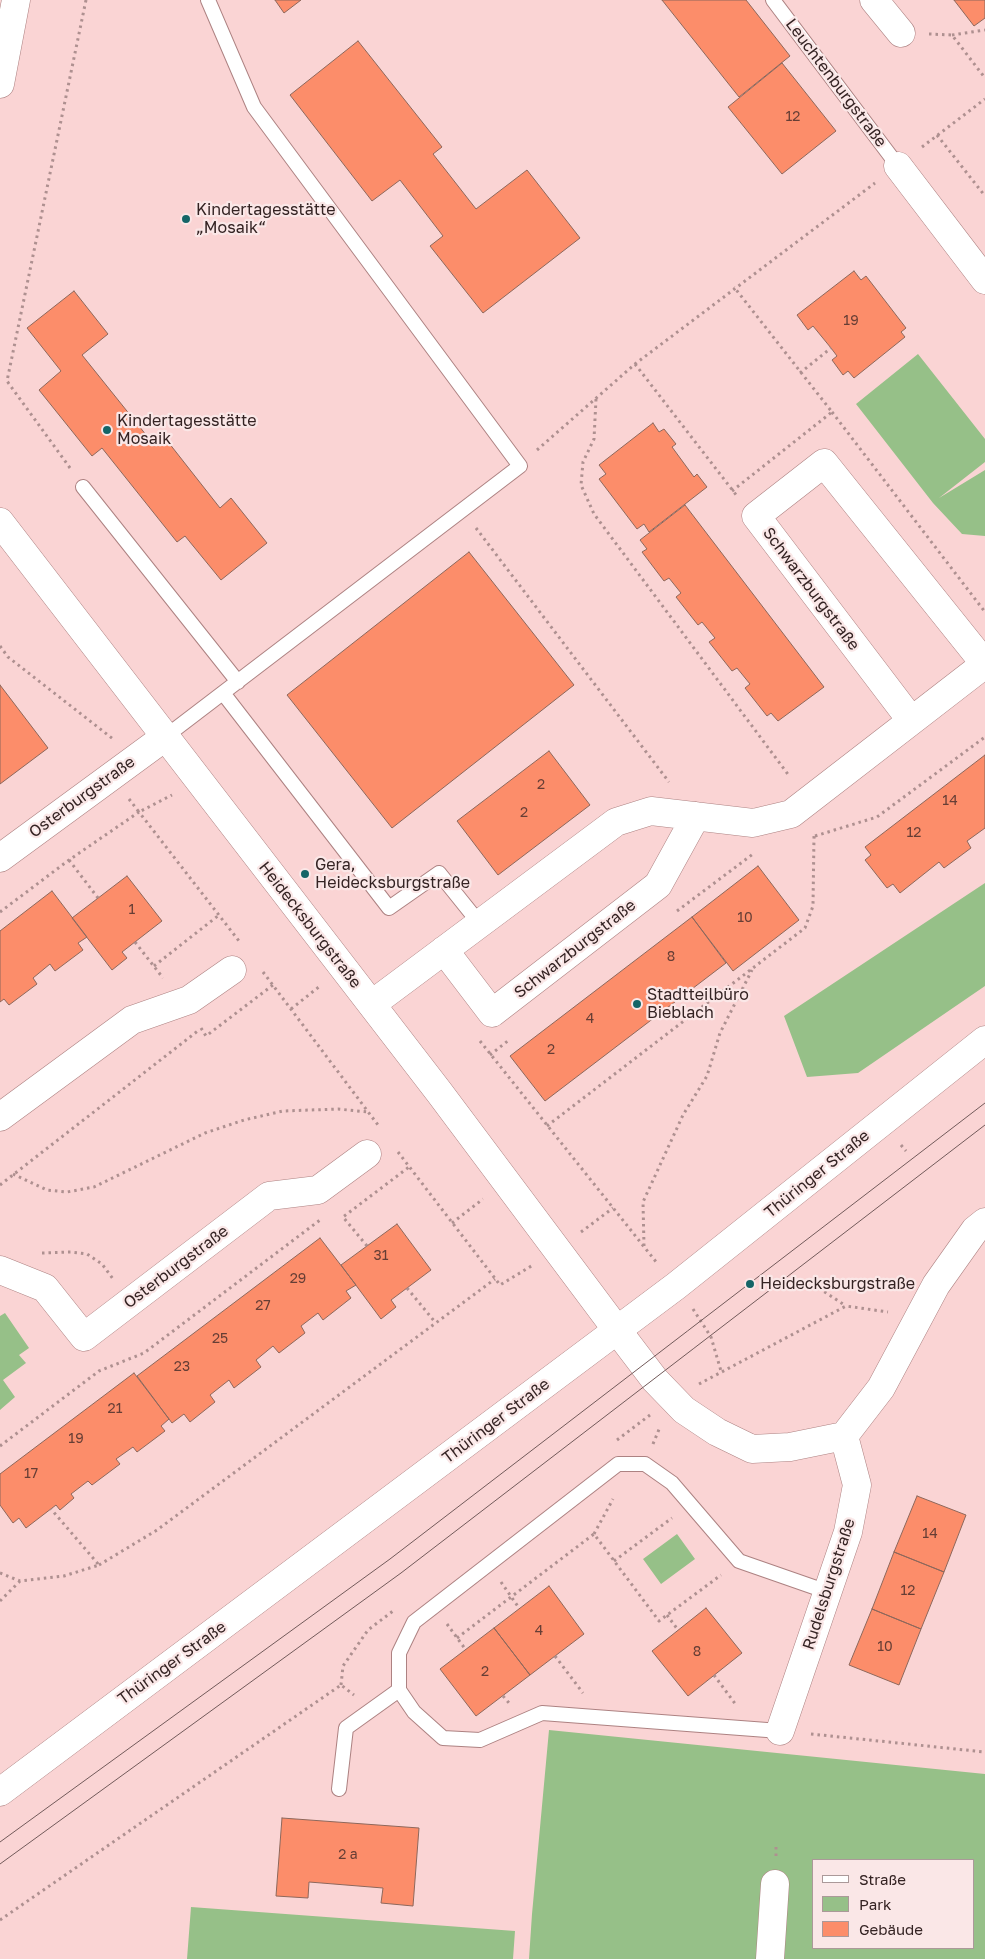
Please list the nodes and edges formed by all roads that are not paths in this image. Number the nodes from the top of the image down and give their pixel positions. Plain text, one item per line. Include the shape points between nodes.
1 (16, 0) edge
2 (208, 0) edge
3 (773, 0) edge
4 (874, 0) edge
5 (901, 33) road end
6 (0, 84) edge
7 (898, 166) joint
8 (985, 280) edge
9 (83, 487) road end
10 (0, 522) edge
11 (985, 664) edge
12 (238, 682) junction
13 (223, 694) junction
14 (911, 720) junction
15 (165, 737) junction
16 (696, 816) junction
17 (0, 858) edge
18 (480, 924) junction
19 (444, 950) junction
20 (232, 970) dead end
21 (372, 1004) junction
22 (985, 1040) edge
23 (0, 1117) edge
24 (375, 1143) road end
25 (985, 1222) edge
26 (0, 1270) edge
27 (617, 1330) junction
28 (844, 1436) junction
29 (828, 1592) junction
30 (398, 1690) junction
31 (780, 1731) joint
32 (339, 1788) dead end
33 (0, 1792) edge
34 (775, 1884) dead end
35 (770, 1959) edge

1 - 6 street
2 - 12 lane via 254,107 520,466
3 - 7 lane, Leuchtenburgstraße
4 - 5 street
7 - 8 street
9 - 12 lane
10 - 15 street, Heidecksburgstraße
11 - 14 street, Schwarzburgstraße
11 - 14 street, Schwarzburgstraße via 824,463 756,516
12 - 13 lane
13 - 15 lane
13 - 18 lane via 389,908 438,873
14 - 16 street, Schwarzburgstraße via 791,814 753,823
15 - 17 street, Osterburgstraße
15 - 21 street, Heidecksburgstraße
16 - 18 street, Schwarzburgstraße via 651,811 616,822
16 - 19 street, Schwarzburgstraße via 658,885 492,1013
18 - 19 street, Schwarzburgstraße
19 - 21 street, Schwarzburgstraße
20 - 23 street via 189,1000 132,1020
21 - 27 street, Heidecksburgstraße
22 - 27 street, Thüringer Straße
24 - 26 street, Osterburgstraße via 318,1190 269,1196 84,1337 45,1288
25 - 28 street via 975,1230 936,1285 881,1388
27 - 28 street via 655,1380 684,1410 717,1432 752,1449 790,1447
27 - 33 street, Thüringer Straße
28 - 29 street, Rudelsburgstraße via 857,1485 848,1532
29 - 30 lane via 739,1561 672,1483 644,1464 618,1464 414,1622 399,1653
29 - 31 street, Rudelsburgstraße
30 - 31 lane via 414,1712 443,1738 480,1740 542,1713
30 - 32 lane via 346,1728
34 - 35 street

